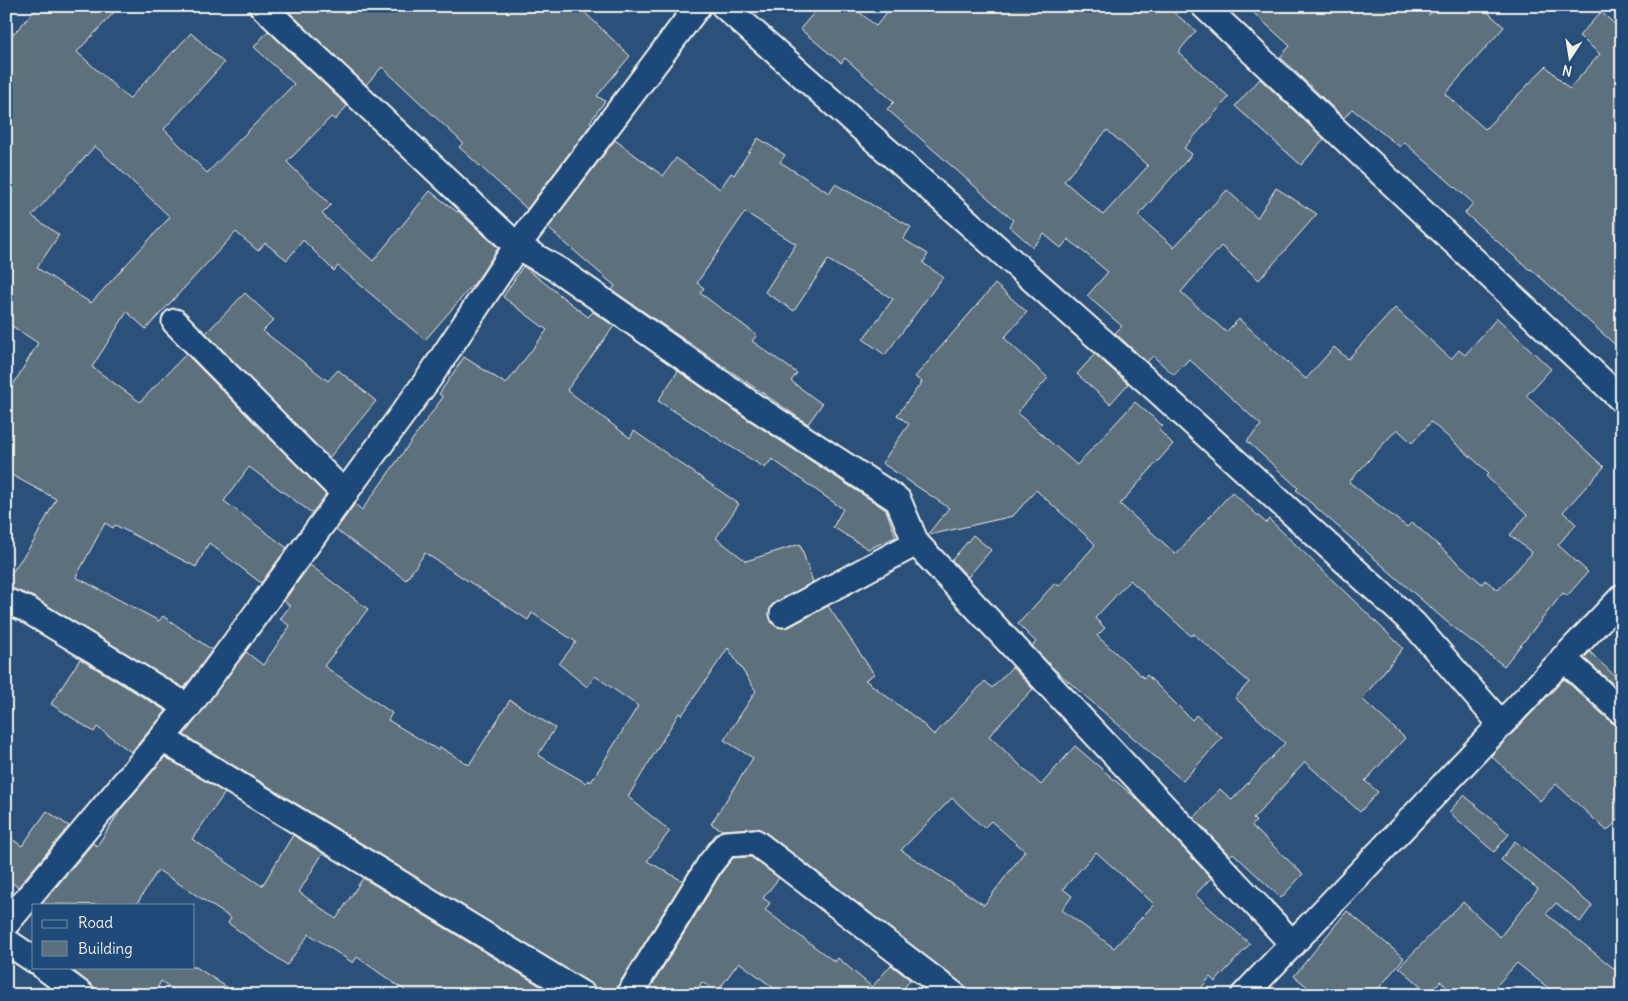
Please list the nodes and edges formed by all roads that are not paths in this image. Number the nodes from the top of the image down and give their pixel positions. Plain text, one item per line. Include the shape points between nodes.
1 (262, 6) edge
2 (698, 6) edge
3 (724, 6) edge
4 (1204, 6) edge
5 (517, 246) junction
6 (175, 322) dead end
7 (1622, 400) edge
8 (344, 494) junction
9 (916, 543) junction
10 (1622, 597) edge
11 (6, 600) edge
12 (783, 614) dead end
13 (1563, 658) junction
14 (188, 707) junction
15 (1622, 712) edge
16 (1501, 724) junction
17 (163, 739) junction
18 (6, 924) edge
19 (6, 940) edge
20 (1294, 944) junction
21 (32, 959) edge
22 (45, 968) edge
23 (82, 995) edge
24 (583, 995) edge
25 (629, 995) edge
26 (954, 995) edge
27 (1244, 995) edge

1 - 5 street
2 - 5 street
3 - 16 street via 1149,382 1414,624
4 - 7 street
5 - 8 street via 429,378
5 - 9 street via 560,271 755,407 898,500
6 - 8 street
8 - 14 street
9 - 12 street
9 - 20 street
10 - 13 street
11 - 14 street
13 - 15 street
13 - 16 street
14 - 17 street
16 - 20 street
17 - 18 street
17 - 24 street
19 - 21 street
20 - 27 street
22 - 23 street
25 - 26 street via 710,864 726,844 755,842

